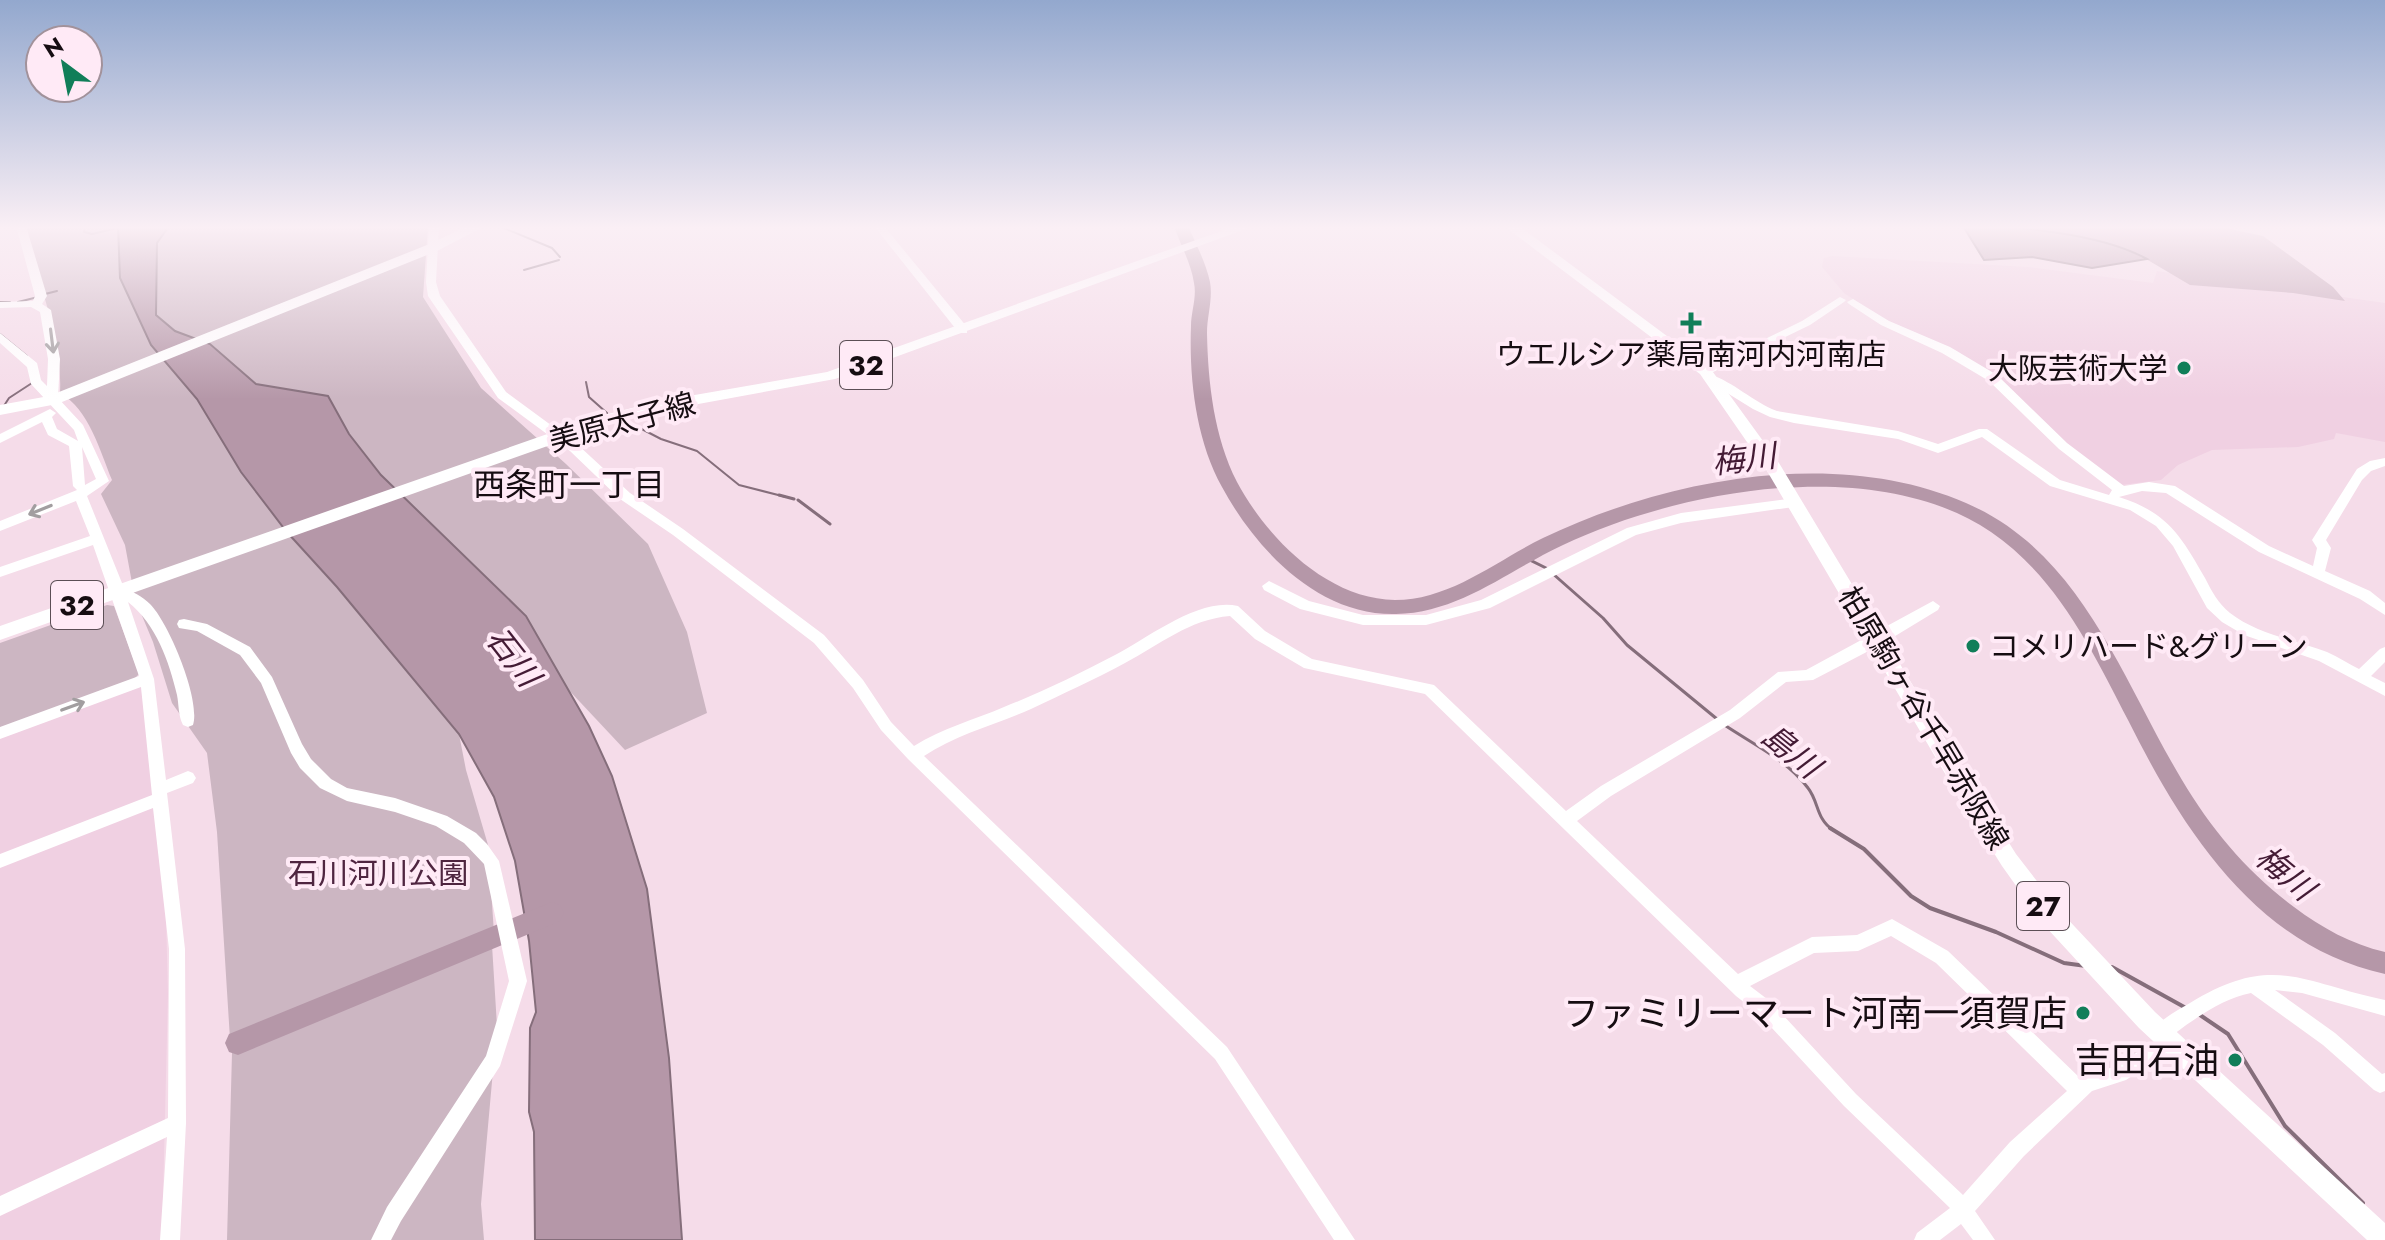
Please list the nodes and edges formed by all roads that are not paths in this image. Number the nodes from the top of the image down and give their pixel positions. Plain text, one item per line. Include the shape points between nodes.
1 (38, 284) edge
2 (343, 284) edge
3 (431, 284) edge
4 (926, 284) edge
5 (1089, 284) edge
6 (1587, 284) edge
7 (36, 304) junction
8 (0, 305) edge
9 (963, 330) junction
10 (1, 338) edge
11 (1707, 375) junction
12 (53, 401) junction
13 (0, 410) edge
14 (0, 439) edge
15 (554, 439) junction
16 (2385, 462) edge
17 (79, 490) junction
18 (2122, 491) junction
19 (2107, 498) junction
20 (1793, 501) junction
21 (0, 526) edge
22 (97, 539) junction
23 (0, 572) edge
24 (2318, 574) junction
25 (1269, 586) dead end
26 (118, 591) junction
27 (1933, 606) dead end
28 (2385, 610) edge
29 (184, 624) dead end
30 (0, 633) edge
31 (1877, 640) junction
32 (2385, 653) edge
33 (2362, 676) junction
34 (147, 679) junction
35 (2385, 690) edge
36 (188, 721) dead end
37 (0, 733) edge
38 (913, 755) junction
39 (188, 778) dead end
40 (161, 793) junction
41 (1566, 820) junction
42 (0, 861) edge
43 (1736, 984) junction
44 (2252, 984) junction
45 (2385, 1008) edge
46 (2166, 1037) junction
47 (2385, 1082) edge
48 (2080, 1091) junction
49 (177, 1123) junction
50 (0, 1206) edge
51 (1963, 1210) junction
52 (2382, 1231) edge
53 (170, 1240) edge
54 (381, 1240) edge
55 (1345, 1240) edge
56 (1924, 1240) edge
57 (1985, 1240) edge

1 - 7 street via 41,296
2 - 12 main road
3 - 15 street via 450,323 502,395
4 - 9 street
5 - 9 main road, 美原太子線 / 32
6 - 11 main road, 柏原駒ヶ谷千早赤阪線 / 27
7 - 8 street
7 -> 12 street via 45,310 50,326
9 - 15 main road, 美原太子線 / 32 via 830,376 660,406
10 - 12 street via 33,366 35,381
11 - 18 street via 1847,301 1993,378 2063,446
11 - 19 street via 1771,413 1902,434 1938,449 1983,432 2055,483
11 - 20 main road, 柏原駒ヶ谷千早赤阪線 / 27
12 - 13 main road
12 - 14 street
12 - 17 street via 52,432 75,444
12 - 17 street via 79,428 103,481
15 - 26 main road, 美原太子線 / 32
15 - 38 street via 819,639
16 - 24 street via 2357,474 2327,524 2319,540 2324,548
17 -> 21 street
17 - 22 street
18 - 19 street
18 - 24 street via 2155,485 2170,489 2264,549
19 - 33 street via 2161,523 2212,604 2227,618
20 - 25 street via 1632,531 1485,604 1426,620 1363,620 1305,605
20 - 31 main road, 柏原駒ヶ谷千早赤阪線 / 27
22 - 23 street
22 - 26 street
24 - 28 street
26 - 30 main road, 美原太子線 / 32
26 - 34 street
26 - 36 street via 135,596 167,642
27 - 31 street
29 - 54 street via 195,623 242,648 263,671 302,760 320,779 347,797 377,800 449,825 491,861 518,981 494,1060
31 - 41 street via 1808,676 1783,676 1735,714
31 - 46 main road, 柏原駒ヶ谷千早赤阪線 / 27 via 2009,860 2073,942
32 - 33 street
33 - 35 street
37 -> 34 street
34 - 40 street
38 - 41 street via 1108,666 1192,621 1233,610 1260,635 1309,664 1429,689
38 - 55 street via 1221,1053
39 - 40 street
40 - 42 street
40 - 49 street via 177,949
41 - 43 street
43 - 48 street via 1812,945 1858,943 1892,927 1942,957
43 - 51 street
44 - 45 street via 2300,984
44 - 46 street via 2222,992
44 - 47 street via 2329,1039 2380,1084
46 - 48 street via 2120,1074
46 - 52 main road, 柏原駒ヶ谷千早赤阪線 / 27
48 - 51 street via 2017,1149
49 - 50 street
49 - 53 street
51 - 56 street
51 - 57 street

